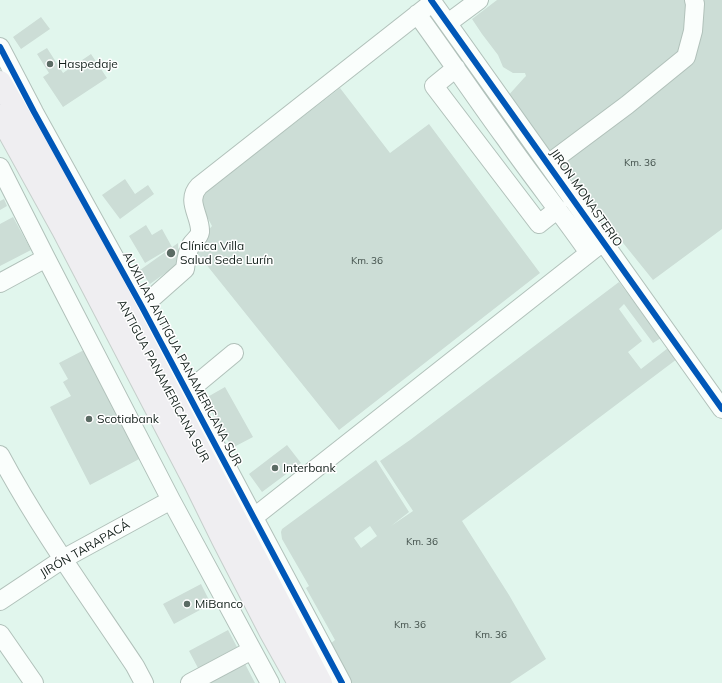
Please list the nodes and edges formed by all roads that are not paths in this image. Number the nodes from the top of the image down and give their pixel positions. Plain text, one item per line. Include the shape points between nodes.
1 (479, 0) edge
2 (694, 0) edge
3 (432, 1) edge
4 (417, 14) junction
5 (448, 24) junction
6 (0, 47) edge
7 (456, 68) junction
8 (0, 82) edge
9 (0, 116) edge
10 (548, 164) junction
11 (0, 167) edge
12 (558, 209) junction
13 (596, 247) junction
14 (46, 258) junction
15 (0, 283) edge
16 (142, 307) junction
17 (234, 354) dead end
18 (187, 392) junction
19 (722, 409) edge
20 (0, 455) edge
21 (171, 500) junction
22 (239, 529) junction
23 (63, 559) junction
24 (0, 601) edge
25 (0, 634) edge
26 (252, 650) junction
27 (34, 683) edge
28 (144, 683) edge
29 (190, 683) edge
30 (270, 683) edge
31 (299, 683) edge
32 (321, 683) edge
33 (342, 683) edge

1 - 5 street
2 - 10 street via 693,31 686,57
3 - 4 street
3 - 5 street, JIRON MONASTERIO
4 - 7 street
4 - 16 street via 199,186 193,200 200,231 191,245 185,269
5 - 10 street, JIRON MONASTERIO
6 - 16 street, AUXILIAR ANTIGUA PANAMERICANA SUR
7 - 12 street
7 - 12 street via 434,86 539,224
8 - 22 main road, ANTIGUA PANAMERICANA SUR via 86,234
9 - 22 main road, ANTIGUA PANAMERICANA SUR via 63,230 191,476
10 - 13 street, JIRON MONASTERIO
11 - 14 street
12 - 13 street
13 - 19 street, JIRON MONASTERIO
13 - 22 street
14 - 15 street
14 - 21 street
16 - 18 street, AUXILIAR ANTIGUA PANAMERICANA SUR
17 - 18 street
18 - 22 street, AUXILIAR ANTIGUA PANAMERICANA SUR
20 - 23 street
21 - 23 street, JIRÓN TARAPACÁ
21 - 26 street
22 - 31 main road, ANTIGUA PANAMERICANA SUR via 271,632
22 - 32 main road, ANTIGUA PANAMERICANA SUR
22 - 33 street, AUXILIAR ANTIGUA PANAMERICANA SUR
23 - 24 street, JIRÓN TARAPACÁ
23 - 28 street
25 - 27 street
26 - 29 street
26 - 30 street

